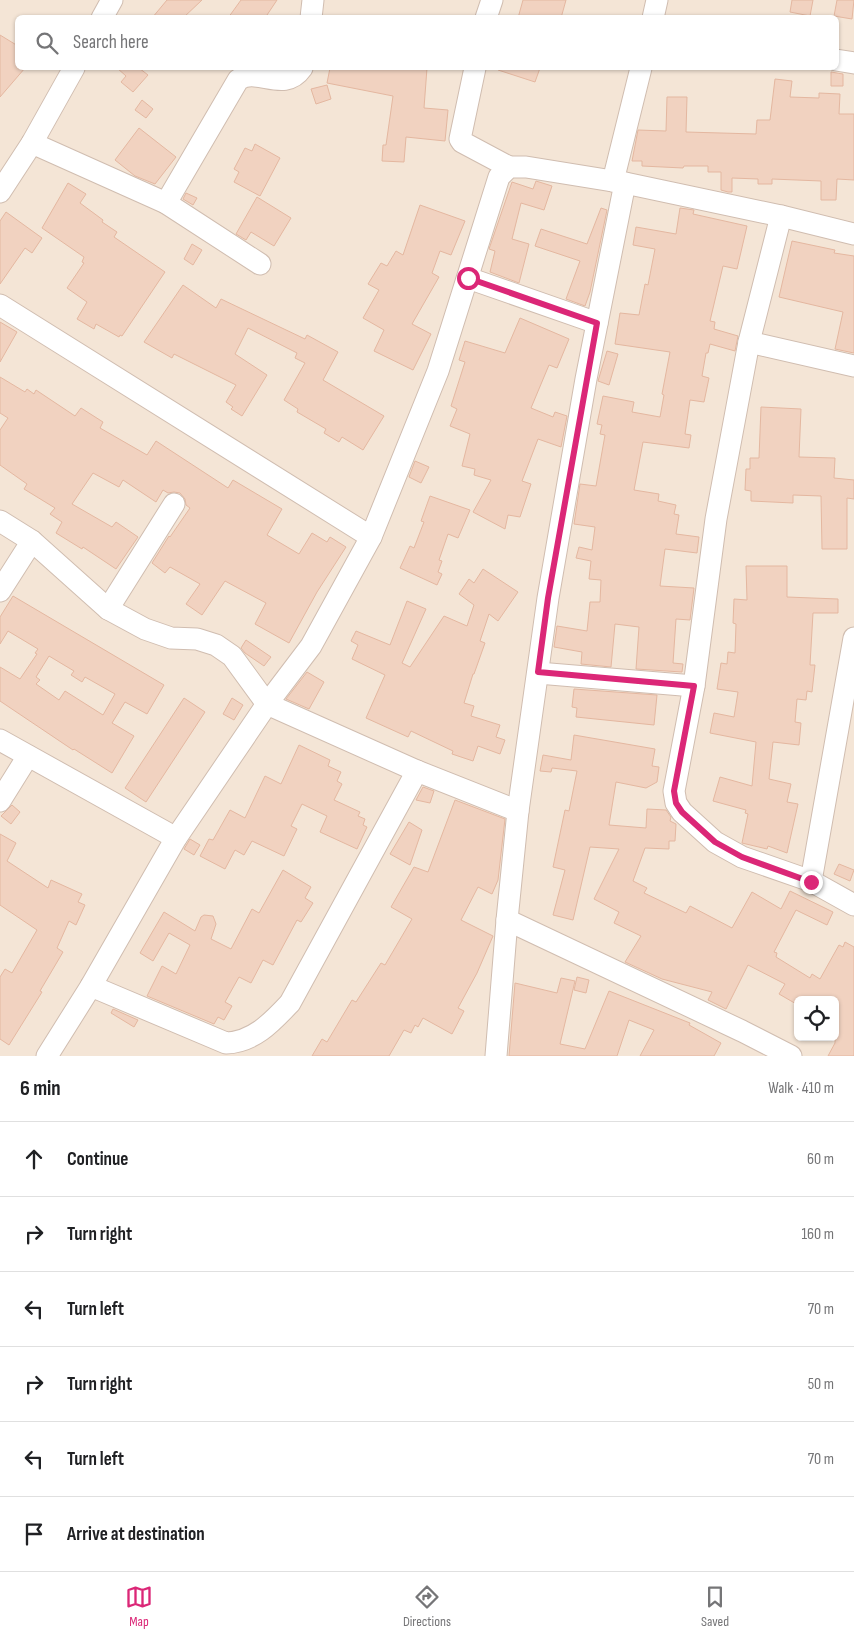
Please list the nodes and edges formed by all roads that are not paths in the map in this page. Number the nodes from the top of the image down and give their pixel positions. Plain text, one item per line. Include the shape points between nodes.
1 (112, 0) edge
2 (314, 0) edge
3 (492, 0) edge
4 (657, 0) edge
5 (104, 15) edge
6 (312, 15) edge
7 (487, 15) edge
8 (654, 15) edge
9 (839, 60) edge
10 (854, 63) edge
11 (73, 70) edge
12 (300, 70) edge
13 (475, 70) edge
14 (640, 70) edge
15 (32, 143) junction
16 (509, 167) junction
17 (619, 182) junction
18 (0, 192) edge
19 (166, 203) junction
20 (781, 216) junction
21 (854, 234) edge
22 (260, 264) dead end
23 (468, 278) junction
24 (0, 305) edge
25 (597, 323) junction
26 (749, 342) junction
27 (854, 366) edge
28 (174, 504) dead end
29 (0, 521) edge
30 (371, 537) junction
31 (32, 541) junction
32 (0, 591) edge
33 (108, 609) junction
34 (854, 638) edge
35 (538, 672) junction
36 (694, 686) junction
37 (267, 704) junction
38 (0, 740) edge
39 (28, 756) junction
40 (417, 770) junction
41 (0, 801) edge
42 (518, 811) junction
43 (176, 838) junction
44 (811, 882) junction
45 (854, 905) edge
46 (507, 920) junction
47 (91, 986) junction
48 (222, 1049) edge
49 (47, 1056) edge
50 (496, 1056) edge
51 (791, 1056) edge

1 - 5 street
2 - 6 street
3 - 7 street
4 - 8 street
9 - 10 street
11 - 15 street
12 - 19 street via 290,78 274,80 242,76
13 - 16 street via 460,139
14 - 17 street
15 - 18 street
15 - 19 street
16 - 17 street
16 - 23 street via 499,177
17 - 20 street
17 - 25 street
19 - 22 street
20 - 21 street
20 - 26 street
23 - 25 street
23 - 30 street via 438,371
24 - 30 street
25 - 35 street
26 - 27 street
26 - 36 street via 716,518
28 - 33 street
29 - 31 street
30 - 37 street via 311,646
31 - 32 street
31 - 33 street
33 - 37 street via 146,630 171,638 197,639 216,645 232,656
34 - 44 street
35 - 36 street
35 - 42 street
36 - 44 street via 674,791 676,803 715,842 742,857
37 - 40 street
37 - 43 street
38 - 39 street
39 - 41 street
39 - 43 street
40 - 42 street
40 - 48 street via 290,1003 248,1039
42 - 46 street
43 - 47 street
44 - 45 street
46 - 50 street
46 - 51 street
47 - 48 street
47 - 49 street

